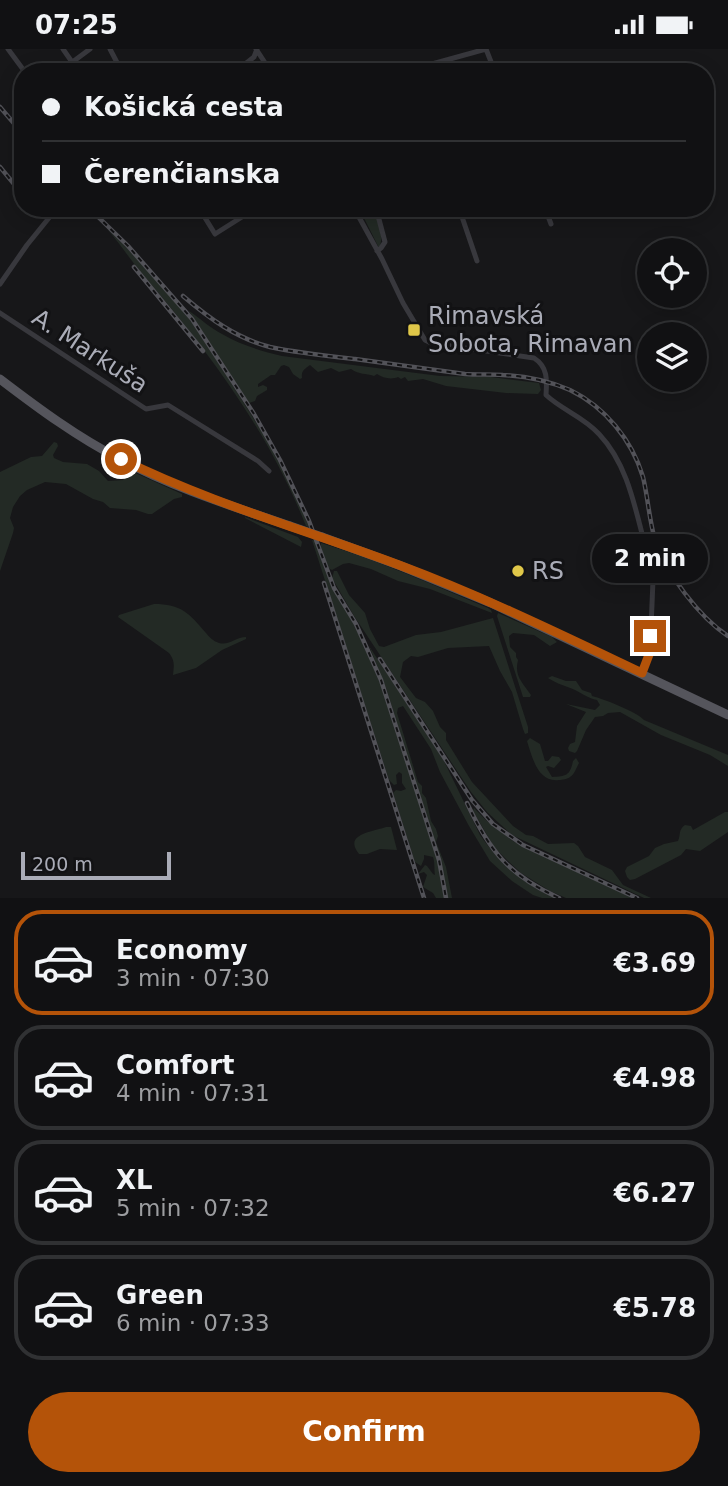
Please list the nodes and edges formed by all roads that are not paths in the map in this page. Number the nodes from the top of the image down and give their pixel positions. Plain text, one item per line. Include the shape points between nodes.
1 (63, 49) edge
2 (89, 49) edge
3 (256, 49) edge
4 (486, 49) edge
5 (72, 62) joint
6 (246, 63) edge
7 (438, 63) edge
8 (50, 217) edge
9 (205, 217) edge
10 (242, 217) edge
11 (359, 217) edge
12 (378, 217) edge
13 (462, 217) edge
14 (548, 217) edge
15 (551, 224) dead end
16 (377, 251) junction
17 (477, 261) dead end
18 (2, 275) edge
19 (0, 284) edge
20 (0, 313) edge
21 (0, 379) edge
22 (269, 471) dead end
23 (642, 673) junction
24 (728, 715) edge

1 - 5 street
2 - 5 street
3 - 6 street
4 - 7 street
8 - 18 street
9 - 10 street via 215,234
11 - 16 street
12 - 16 street via 385,242
13 - 17 street
14 - 15 street
16 - 23 street via 425,340 534,358 545,371 547,395 585,420 612,449 628,482 652,570 650,652
18 - 19 street
20 - 22 street, A. Markuša via 146,408 167,405
21 - 23 main road, bridge via 63,425 121,459 198,494 448,585
23 - 24 main road

